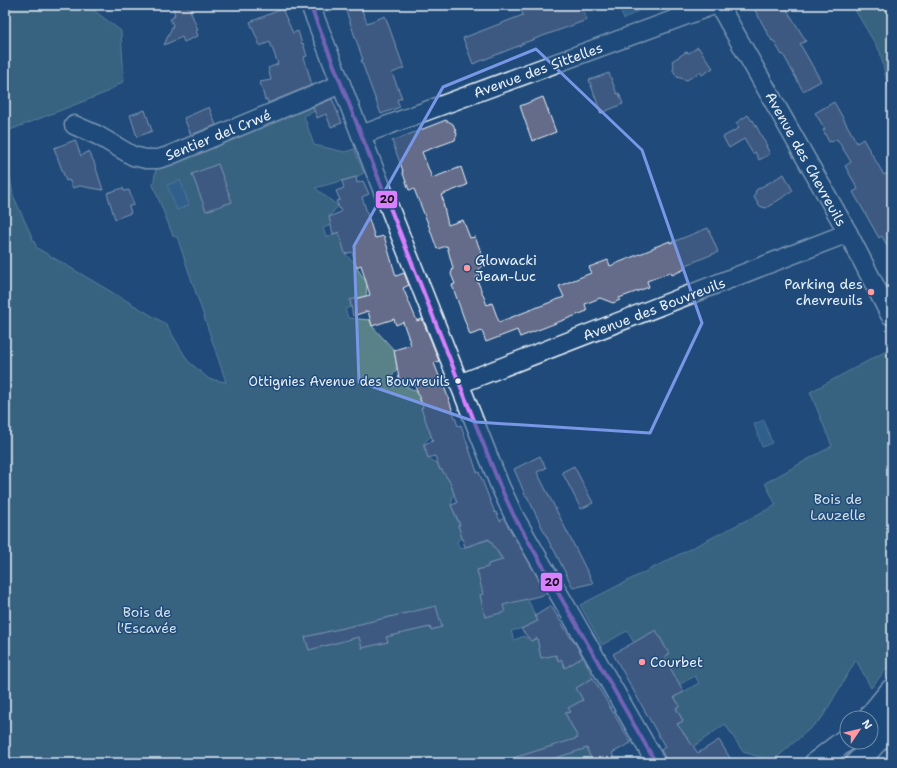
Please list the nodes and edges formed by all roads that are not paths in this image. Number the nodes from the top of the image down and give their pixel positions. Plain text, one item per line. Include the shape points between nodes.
1 (310, 5) edge
2 (714, 5) edge
3 (719, 5) edge
4 (342, 84) junction
5 (74, 125) dead end
6 (361, 135) junction
7 (848, 233) junction
8 (890, 315) dead end
9 (459, 384) junction
10 (892, 690) edge
11 (876, 710) edge
12 (892, 724) edge
13 (839, 746) edge
14 (839, 749) edge
15 (656, 763) edge
16 (816, 763) edge
17 (826, 763) edge
18 (857, 763) edge

1 - 4 street
2 - 6 street, Avenue des Sittelles
3 - 7 street, Avenue des Chevreuils
4 - 5 street, Sentier del Crwé via 158,159 133,156
4 - 6 street
6 - 9 street
7 - 8 street, Avenue des Chevreuils
7 - 9 street, Avenue des Bouvreuils
9 - 15 street via 514,516
10 - 11 highway
12 - 18 highway
13 - 16 highway
14 - 17 highway

